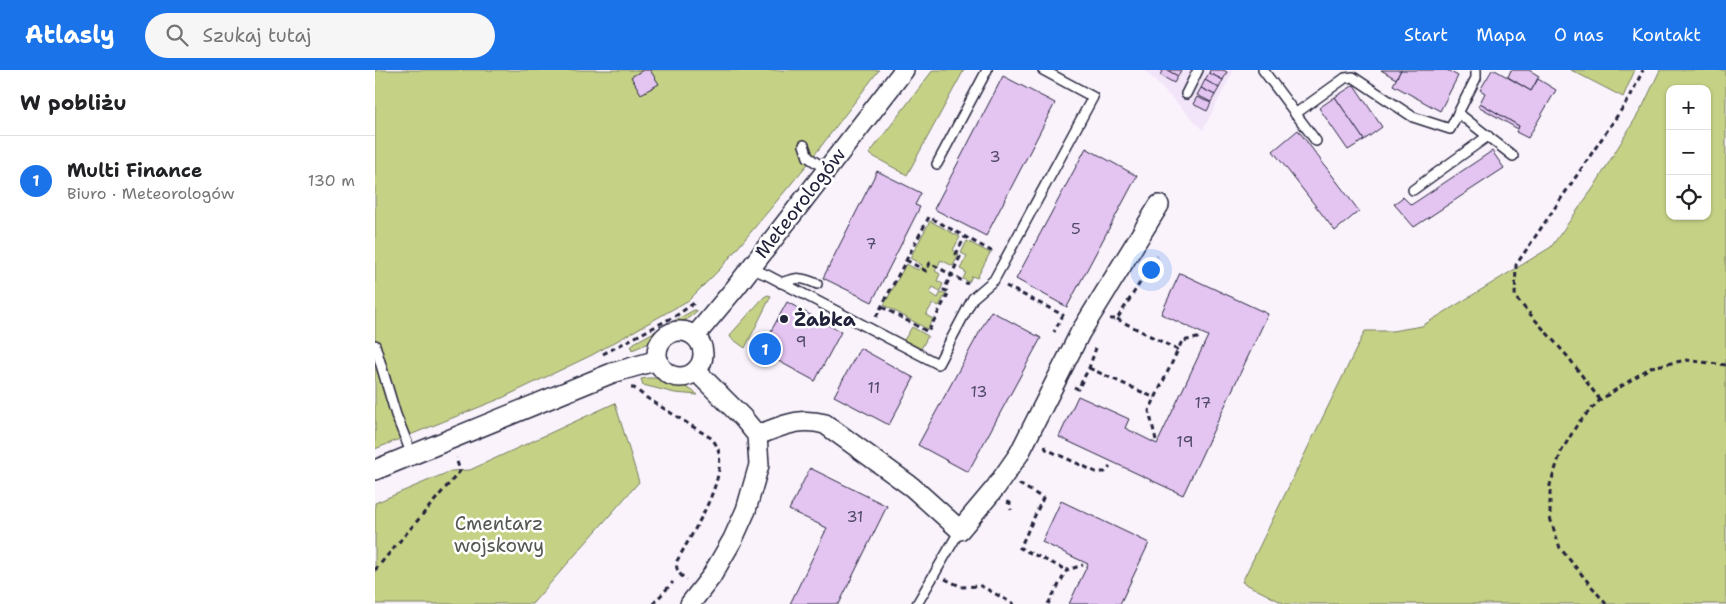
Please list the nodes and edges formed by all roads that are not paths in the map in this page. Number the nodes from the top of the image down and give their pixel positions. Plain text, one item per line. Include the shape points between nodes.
1 (904, 70) edge
2 (987, 70) edge
3 (1043, 70) edge
4 (1198, 70) edge
5 (1263, 70) edge
6 (1476, 70) edge
7 (1186, 94) dead end
8 (1458, 113) junction
9 (1295, 114) junction
10 (1487, 136) junction
11 (1316, 141) dead end
12 (804, 145) dead end
13 (1513, 156) dead end
14 (937, 164) dead end
15 (827, 170) junction
16 (1413, 190) dead end
17 (1159, 205) dead end
18 (750, 268) junction
19 (781, 283) junction
20 (817, 284) dead end
21 (695, 336) junction
22 (375, 345) edge
23 (657, 360) junction
24 (696, 371) junction
25 (757, 435) junction
26 (412, 455) junction
27 (375, 470) edge
28 (960, 530) junction
29 (695, 598) edge
30 (917, 604) edge

1 - 15 street, Meteorologów
2 - 14 lane
3 - 19 lane via 1093,97 994,280 973,298 937,364
4 - 7 lane
5 - 9 lane
6 - 8 lane via 1476,78
8 - 9 lane via 1450,129 1413,117 1353,77 1345,78
8 - 10 lane
9 - 11 lane
10 - 13 lane
10 - 16 lane
12 - 15 lane via 808,157
15 - 18 street, Meteorologów
17 - 28 street via 1080,333 1019,454
18 - 19 lane
18 - 21 street, Meteorologów
19 - 20 lane via 801,277
21 - 23 street via 679,330 664,336 659,343
21 - 24 street via 704,353
22 - 26 lane
23 - 24 street via 670,375 684,377
23 - 26 street via 612,373
24 - 25 street
25 - 28 street via 797,422 811,420 825,424 912,486
25 - 29 street via 759,464 746,510 722,559
26 - 27 street
28 - 30 lane

